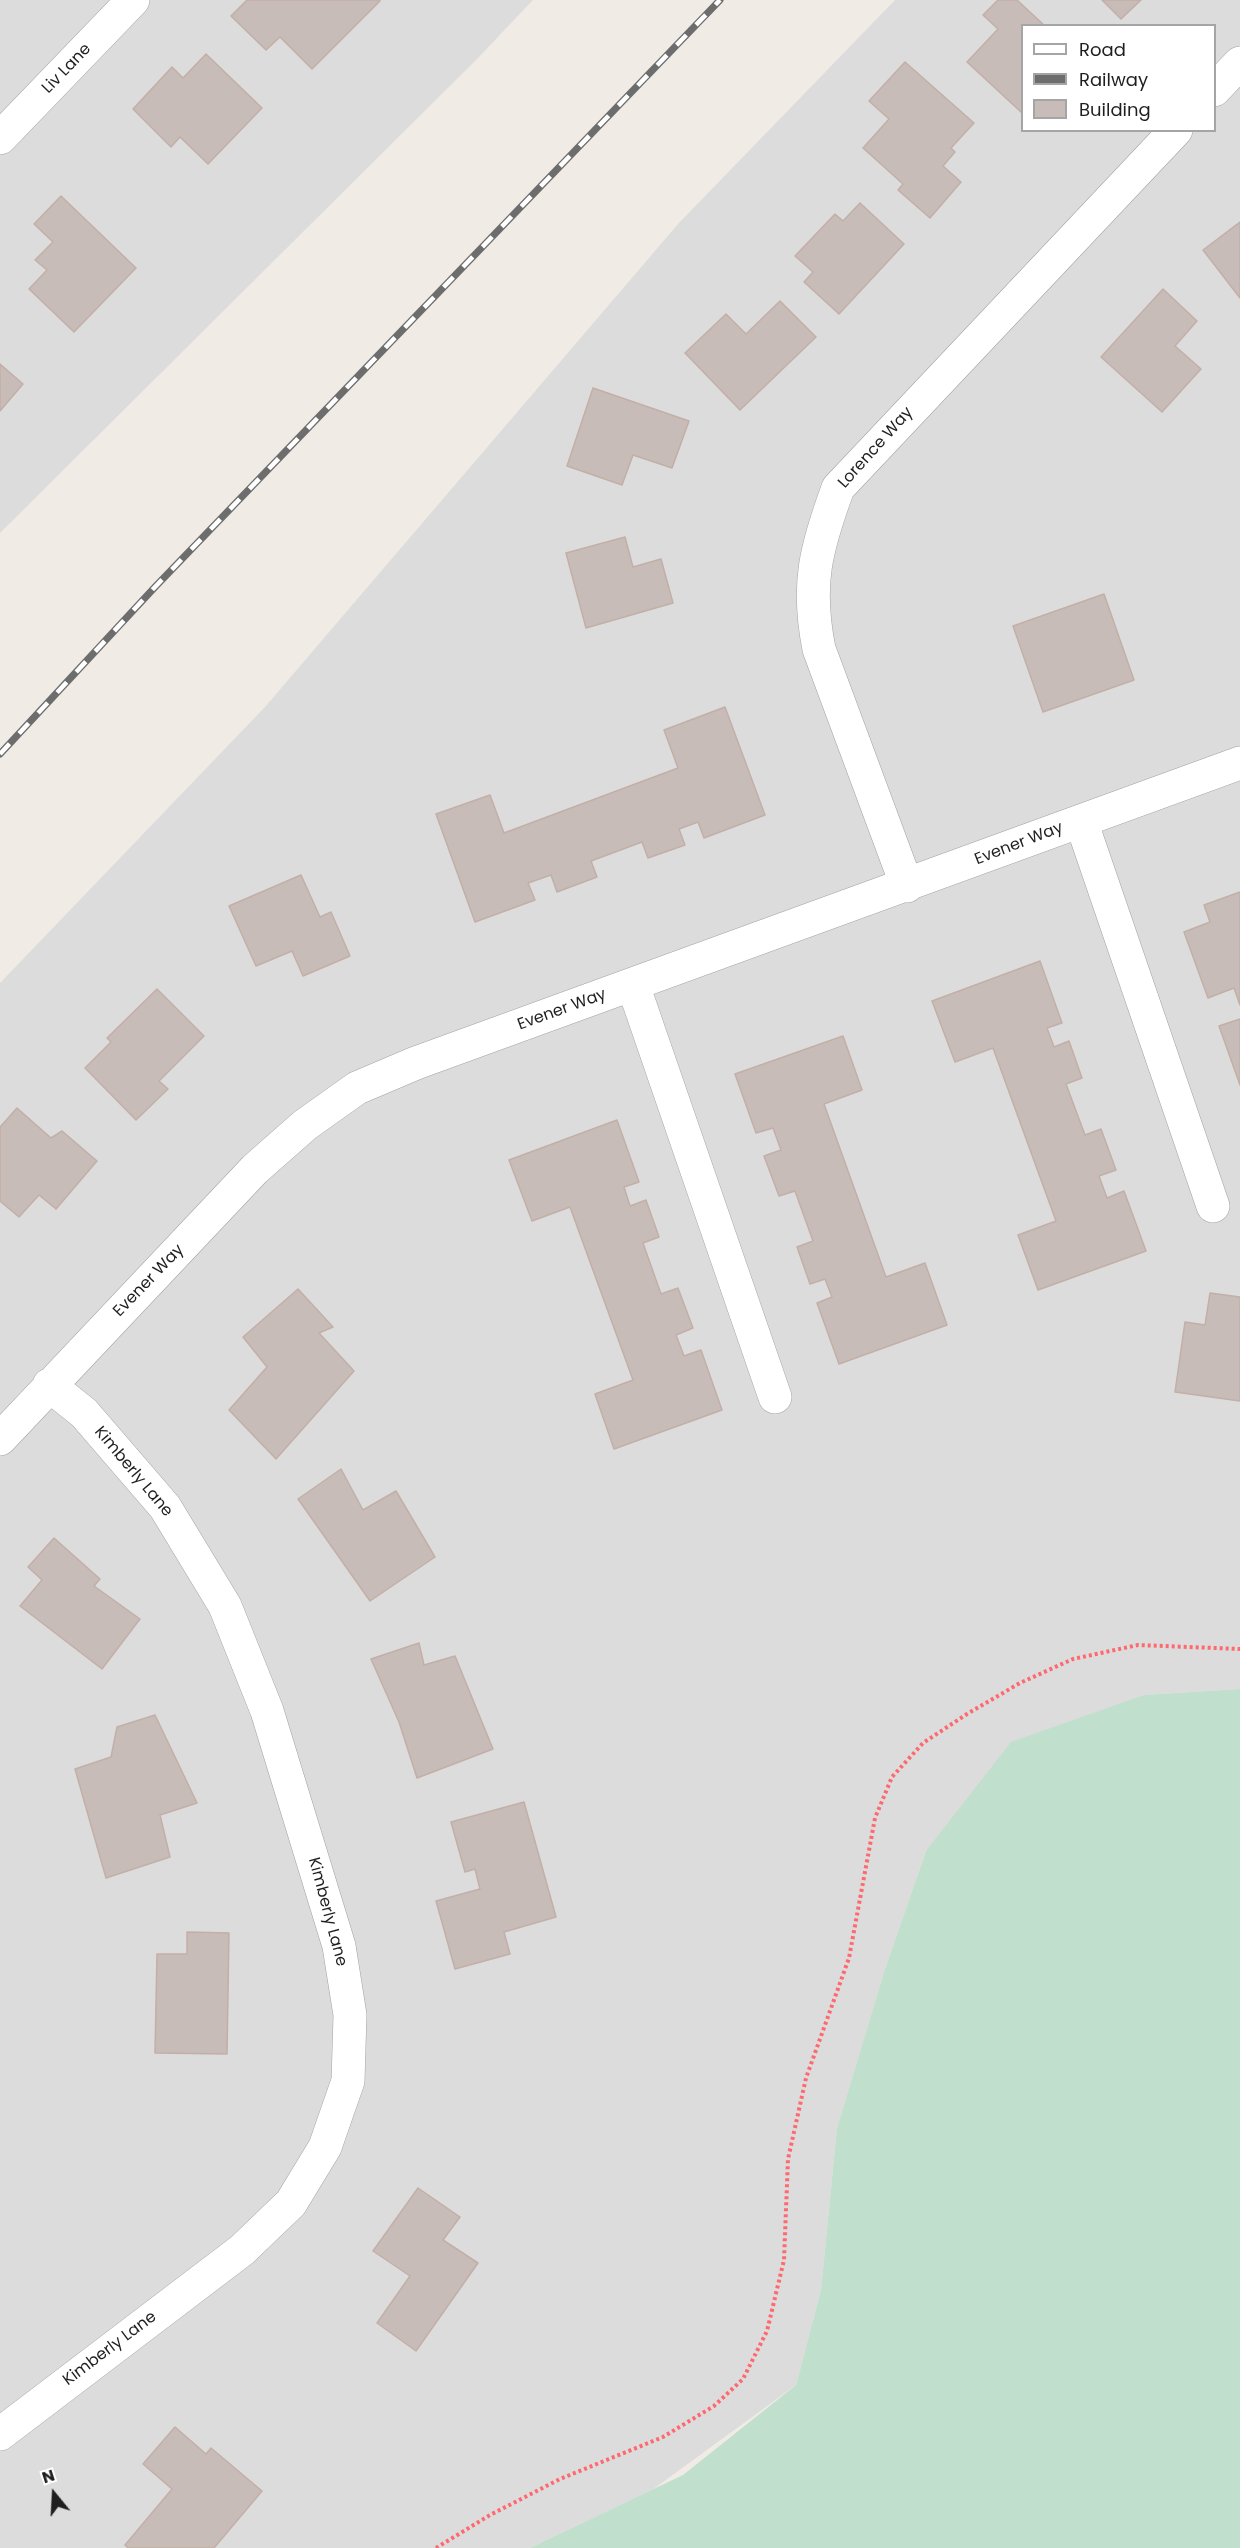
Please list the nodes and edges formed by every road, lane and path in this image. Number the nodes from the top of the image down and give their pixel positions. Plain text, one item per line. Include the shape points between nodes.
1 (133, 0) edge
2 (1240, 63) edge
3 (1216, 89) edge
4 (1174, 132) edge
5 (0, 138) edge
6 (1240, 763) edge
7 (1081, 821) junction
8 (907, 886) junction
9 (633, 985) junction
10 (1212, 1206) dead end
11 (49, 1385) junction
12 (775, 1397) dead end
13 (0, 1439) edge
14 (1240, 1649) edge
15 (0, 2434) edge
16 (436, 2548) edge

1 - 5 street, Liv Lane
2 - 3 street
4 - 8 street, Lorence Way via 838,488 821,533 812,615 819,649
6 - 7 street, Evener Way
7 - 8 street, Evener Way
7 - 10 street
8 - 9 street, Evener Way
9 - 11 street, Evener Way via 357,1088 305,1125 255,1169
9 - 12 street
11 - 13 street, Evener Way
11 - 15 street, Kimberly Lane via 84,1413 165,1507 225,1606 267,1711 339,1946 350,2015 348,2081 325,2147 291,2203 242,2250
14 - 16 path via 1138,1645 1074,1659 1020,1683 967,1714 923,1743 892,1777 875,1818 849,1958 806,2078 788,2160 784,2260 767,2331 743,2379 714,2406 663,2437 560,2479

